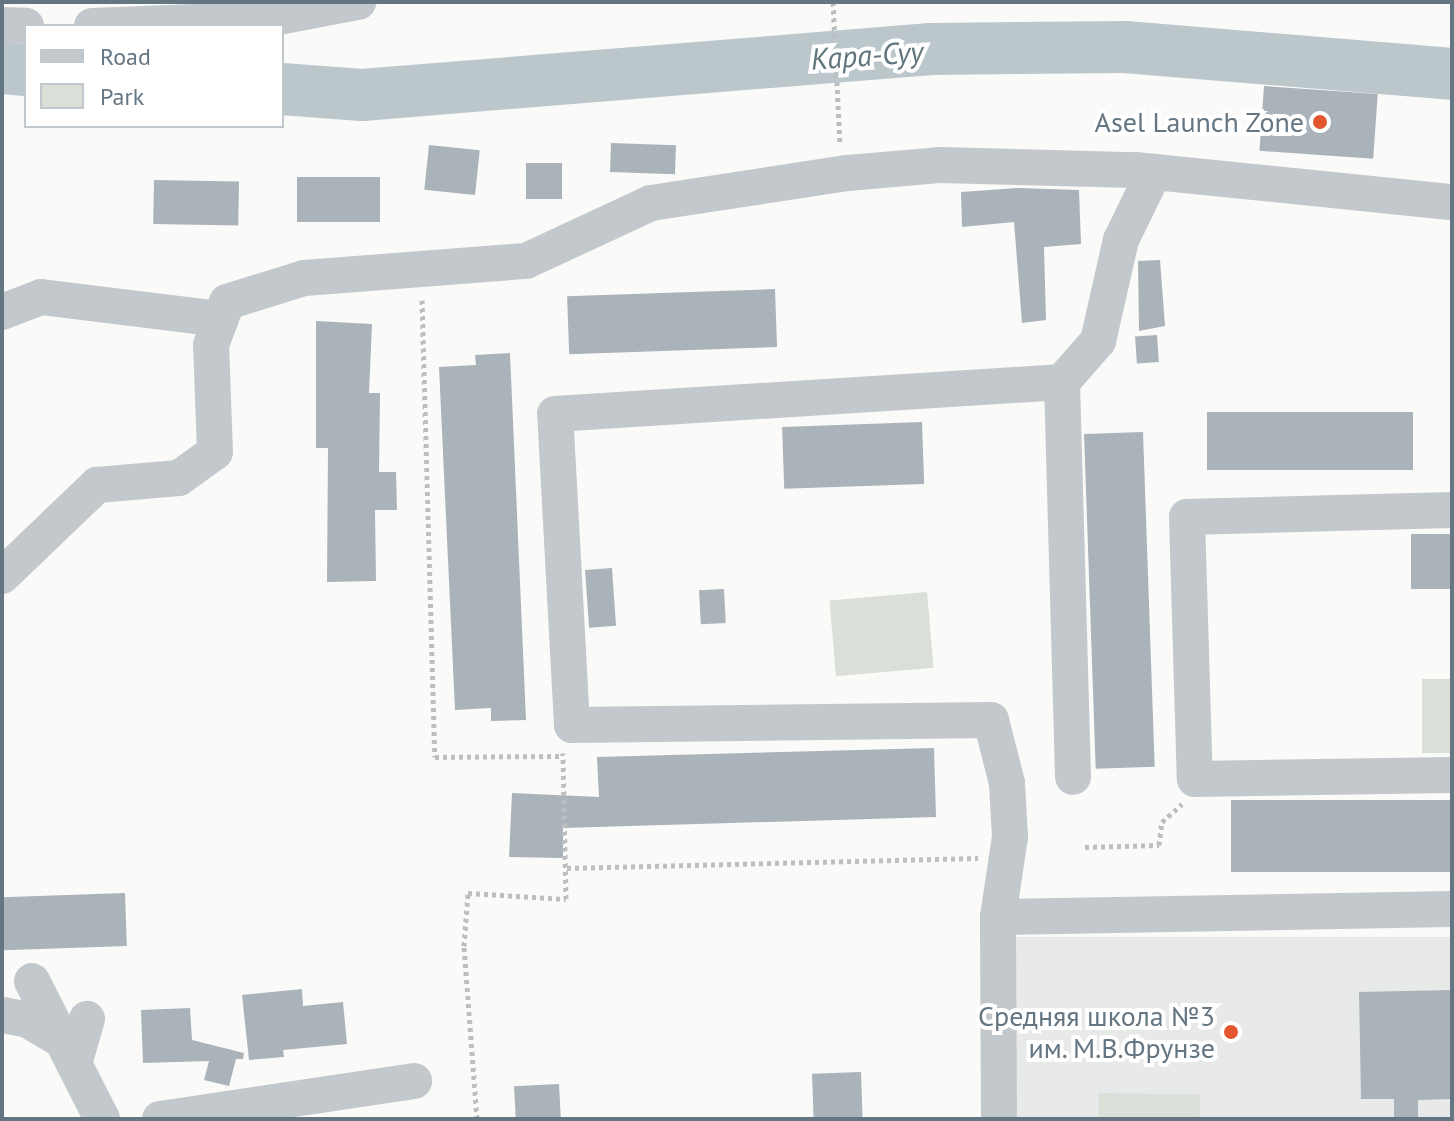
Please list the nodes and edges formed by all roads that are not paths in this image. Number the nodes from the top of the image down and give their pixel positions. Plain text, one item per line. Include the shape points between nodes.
1 (358, 2) edge
2 (142, 24) edge
3 (2, 25) edge
4 (24, 26) edge
5 (1154, 172) junction
6 (1452, 202) edge
7 (2, 312) edge
8 (221, 319) junction
9 (1062, 382) junction
10 (1452, 510) edge
11 (2, 576) edge
12 (1452, 775) edge
13 (1073, 777) dead end
14 (1452, 909) edge
15 (998, 917) junction
16 (32, 981) dead end
17 (3, 1015) edge
18 (74, 1041) junction
19 (414, 1081) dead end
20 (102, 1119) edge
21 (160, 1119) edge
22 (999, 1119) edge

1 - 2 street via 268,19
3 - 4 street
5 - 6 street
5 - 8 street via 939,165 651,203 526,261 304,278 227,302
5 - 9 street via 1121,240 1098,341
7 - 8 street via 41,297
8 - 11 street via 211,345 215,452 179,478 97,485
9 - 13 street
9 - 15 street via 555,414 567,741 991,720 1007,783 1008,861
10 - 12 street via 1187,517 1195,779
14 - 15 street
15 - 22 street
16 - 18 street
17 - 18 street
18 - 20 street
19 - 21 street

